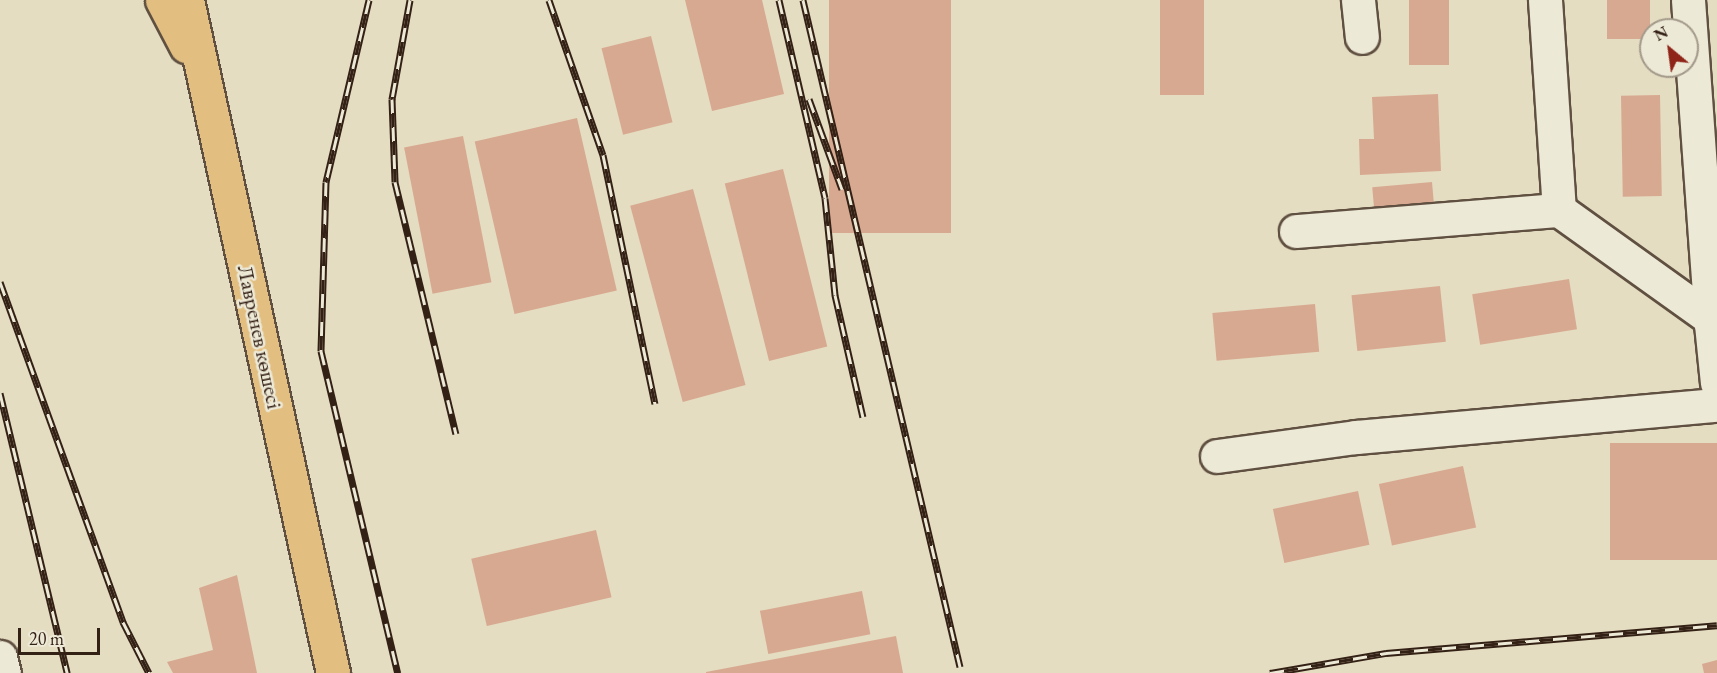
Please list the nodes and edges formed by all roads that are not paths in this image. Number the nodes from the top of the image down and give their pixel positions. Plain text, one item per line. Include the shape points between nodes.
1 (162, 0) edge
2 (187, 0) edge
3 (1358, 0) edge
4 (1545, 0) edge
5 (1688, 0) edge
6 (1362, 37) dead end
7 (1705, 81) edge
8 (206, 85) junction
9 (1559, 210) junction
10 (1296, 231) dead end
11 (1715, 327) edge
12 (1717, 383) edge
13 (1717, 405) edge
14 (1217, 456) dead end
15 (0, 657) edge
16 (4, 673) edge
17 (333, 673) edge

1 - 8 main road
2 - 8 main road, Лавренев көшесі
3 - 6 street
4 - 9 street
5 - 7 street
7 - 11 street
8 - 17 main road, Лавренев көшесі
9 - 10 street
9 - 11 street
11 - 12 street
13 - 14 street via 1356,437
15 - 16 street

